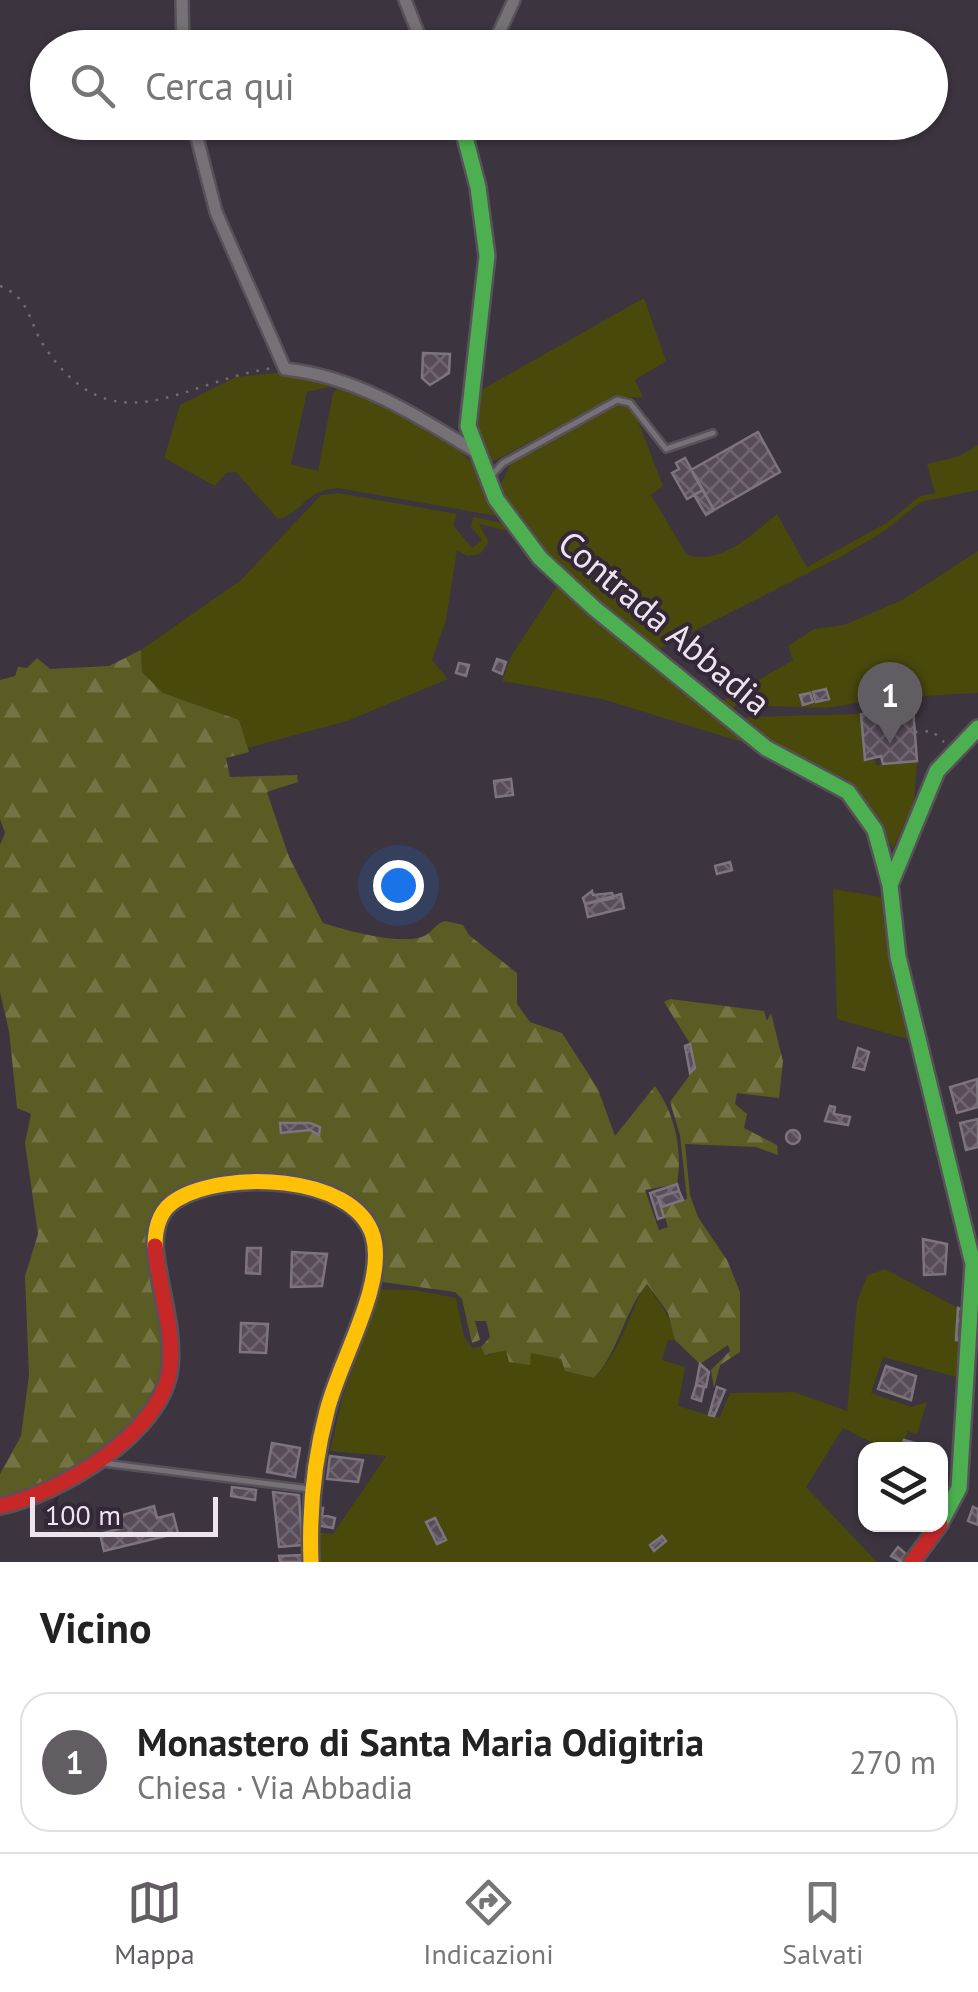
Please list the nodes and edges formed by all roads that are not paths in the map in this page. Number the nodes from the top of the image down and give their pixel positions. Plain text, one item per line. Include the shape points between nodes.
1 (182, 0) edge
2 (405, 0) edge
3 (514, 0) edge
4 (183, 30) edge
5 (417, 30) edge
6 (500, 30) edge
7 (197, 140) edge
8 (466, 140) edge
9 (713, 433) dead end
10 (474, 450) junction
11 (488, 479) junction
12 (978, 728) edge
13 (890, 886) junction
14 (976, 1264) edge
15 (100, 1463) junction
16 (312, 1489) junction
17 (0, 1506) edge
18 (948, 1510) edge
19 (934, 1532) edge
20 (311, 1562) edge
21 (912, 1562) edge

1 - 4 street
2 - 5 street
3 - 6 street
7 - 10 street via 216,212 285,369 406,409
8 - 10 street, Contrada Abbadia via 487,256 469,390
9 - 11 lane via 666,449 630,403 617,400 504,463
10 - 11 street, Contrada Abbadia
11 - 13 street, Contrada Abbadia via 524,542 582,602 766,748 842,786 859,803 879,842
12 - 13 street via 951,752 926,796
13 - 14 street, Contrada Abbadia via 898,957
14 - 18 street, Contrada Abbadia via 960,1488
15 - 16 lane
15 - 16 street via 133,1436 168,1380 172,1339 154,1250 162,1212 193,1190 294,1185 330,1190 350,1201 368,1221 376,1251 338,1369
15 - 17 street
16 - 20 street
19 - 21 street, Contrada Abbadia

